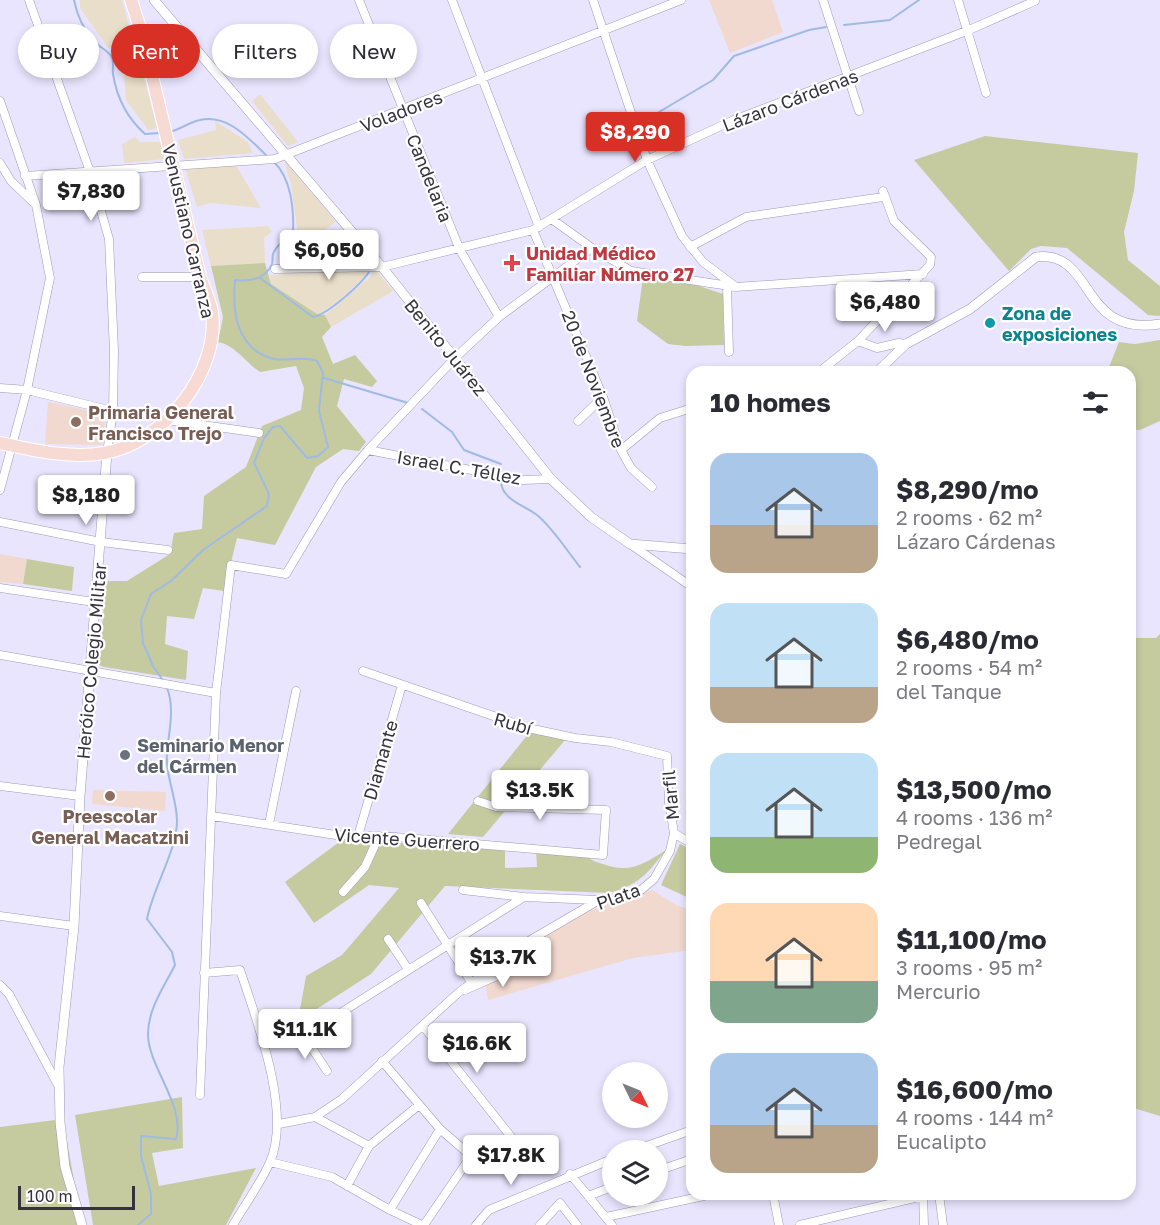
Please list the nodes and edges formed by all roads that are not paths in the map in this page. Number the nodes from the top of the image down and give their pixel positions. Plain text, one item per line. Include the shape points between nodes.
1 (29, 0) edge
2 (154, 0) edge
3 (359, 0) edge
4 (452, 0) edge
5 (593, 0) edge
6 (681, 0) edge
7 (823, 0) edge
8 (958, 0) edge
9 (132, 1) edge
10 (1035, 1) edge
11 (604, 30) junction
12 (969, 30) junction
13 (850, 77) junction
14 (484, 79) junction
15 (986, 93) dead end
16 (0, 101) edge
17 (403, 110) junction
18 (859, 111) dead end
19 (288, 155) junction
20 (647, 160) junction
21 (0, 163) edge
22 (174, 166) junction
23 (89, 169) junction
24 (25, 176) junction
25 (36, 205) junction
26 (553, 220) junction
27 (536, 228) junction
28 (690, 247) junction
29 (592, 248) junction
30 (459, 249) junction
31 (382, 267) junction
32 (275, 269) dead end
33 (923, 274) junction
34 (142, 277) dead end
35 (201, 277) junction
36 (554, 278) junction
37 (732, 286) junction
38 (499, 317) junction
39 (1160, 324) edge
40 (858, 341) junction
41 (906, 344) junction
42 (729, 352) dead end
43 (456, 357) junction
44 (827, 366) edge
45 (883, 366) edge
46 (0, 388) edge
47 (27, 390) junction
48 (603, 397) junction
49 (686, 410) edge
50 (113, 411) junction
51 (167, 420) junction
52 (578, 421) dead end
53 (259, 433) dead end
54 (6, 444) edge
55 (368, 450) junction
56 (621, 450) junction
57 (107, 453) junction
58 (551, 479) junction
59 (652, 487) dead end
60 (0, 490) edge
61 (0, 522) edge
62 (101, 542) junction
63 (630, 544) junction
64 (686, 549) edge
65 (168, 550) dead end
66 (686, 583) edge
67 (0, 588) edge
68 (94, 602) junction
69 (0, 655) edge
70 (363, 671) dead end
71 (90, 672) junction
72 (402, 685) junction
73 (296, 691) dead end
74 (216, 693) junction
75 (667, 756) joint
76 (0, 786) edge
77 (80, 796) junction
78 (478, 801) dead end
79 (212, 816) junction
80 (269, 824) junction
81 (674, 833) junction
82 (358, 836) junction
83 (380, 836) junction
84 (686, 840) edge
85 (463, 890) dead end
86 (343, 892) dead end
87 (524, 897) junction
88 (599, 900) junction
89 (421, 903) dead end
90 (0, 916) edge
91 (74, 926) junction
92 (388, 939) dead end
93 (448, 946) junction
94 (537, 958) dead end
95 (408, 969) junction
96 (204, 973) junction
97 (471, 982) junction
98 (0, 985) edge
99 (458, 993) junction
100 (423, 1026) junction
101 (382, 1062) junction
102 (327, 1071) dead end
103 (58, 1087) junction
104 (200, 1095) dead end
105 (419, 1105) junction
106 (315, 1117) junction
107 (279, 1124) junction
108 (440, 1129) junction
109 (686, 1132) edge
110 (512, 1138) dead end
111 (664, 1140) edge
112 (369, 1146) junction
113 (686, 1161) edge
114 (270, 1162) junction
115 (602, 1163) edge
116 (668, 1167) edge
117 (570, 1174) junction
118 (347, 1186) junction
119 (602, 1191) edge
120 (588, 1196) junction
121 (686, 1200) edge
122 (773, 1200) edge
123 (902, 1200) edge
124 (923, 1200) edge
125 (940, 1200) edge
126 (390, 1210) junction
127 (606, 1217) junction
128 (82, 1225) edge
129 (233, 1225) edge
130 (423, 1225) edge
131 (477, 1225) edge
132 (540, 1225) edge
133 (577, 1225) edge
134 (612, 1225) edge
135 (779, 1225) edge
136 (800, 1225) edge
137 (924, 1225) edge
138 (943, 1225) edge

1 - 23 street, Heróico Colegio Militar
2 - 19 street, Benito Juárez
3 - 17 street, Candelaria
4 - 14 street, 20 de Noviembre
5 - 11 street
6 - 11 street, Voladores
7 - 13 street
8 - 12 street
9 - 22 main road, Venustiano Carranza
10 - 12 street, Lázaro Cárdenas
11 - 14 street, Voladores
11 - 20 street
12 - 13 street, Lázaro Cárdenas
12 - 15 street
13 - 18 street
13 - 20 street, Lázaro Cárdenas via 734,120
14 - 17 street, Voladores
14 - 27 street, 20 de Noviembre
16 - 24 street
17 - 19 street, Voladores
17 - 30 street, Candelaria
19 - 22 street, Voladores
19 - 31 street, Benito Juárez
20 - 26 street, Lázaro Cárdenas
20 - 28 street
21 - 25 street
22 - 23 street, Voladores
22 - 35 main road, Venustiano Carranza
23 - 24 street, Voladores
23 - 50 street, Heróico Colegio Militar via 109,239
24 - 25 street
25 - 47 street via 50,278
26 - 27 street, Lázaro Cárdenas
26 - 29 street
27 - 30 street, Lázaro Cárdenas
27 - 36 street, 20 de Noviembre
28 - 33 street via 746,217 883,194 894,221 931,256
28 - 37 street
29 - 36 street
29 - 37 street via 632,271
30 - 31 street, Lázaro Cárdenas
30 - 38 street, Candelaria
31 - 32 street, Lázaro Cárdenas
31 - 43 street, Benito Juárez
33 - 37 street
33 - 40 street
34 - 35 street
35 - 51 main road, Venustiano Carranza via 212,311 212,334 207,355 182,404
36 - 38 street
36 - 48 street, 20 de Noviembre
37 - 42 street
38 - 43 street
39 - 41 street via 1129,324 1113,319 1097,305 1066,263 1043,257 1026,263 970,309
40 - 41 street via 877,348
40 - 44 street
41 - 45 street
43 - 55 street
43 - 58 street, Benito Juárez
46 - 47 street
47 - 50 street
47 - 54 street
48 - 52 street
48 - 56 street, 20 de Noviembre
49 - 56 street via 660,418
50 - 57 street, Heróico Colegio Militar
51 - 53 street
51 - 57 main road, Venustiano Carranza via 139,441
54 - 57 main road, Venustiano Carranza via 72,454
54 - 60 street
55 - 58 street, Israel C. Téllez via 523,480
55 - 74 street via 341,482 286,574 231,565
56 - 59 street, 20 de Noviembre via 631,468
57 - 62 street, Heróico Colegio Militar
58 - 63 street, Benito Juárez via 591,517
61 - 62 street
62 - 65 street
62 - 68 street, Heróico Colegio Militar
63 - 64 street
63 - 66 street, Benito Juárez
67 - 68 street
68 - 71 street, Heróico Colegio Militar
69 - 71 street
70 - 72 street, Rubí
71 - 74 street
71 - 77 street, Heróico Colegio Militar
72 - 75 street, Rubí via 528,728
72 - 82 street, Diamante
73 - 80 street
74 - 79 street
75 - 81 street, Marfil
76 - 77 street
77 - 91 street, Heróico Colegio Militar
78 - 83 street, Vicente Guerrero via 496,807 606,810 603,855
79 - 80 street, Vicente Guerrero
79 - 96 street
80 - 82 street, Vicente Guerrero
81 - 84 street
81 - 88 street, Plata via 670,851 654,879 641,890 619,899
82 - 83 street, Vicente Guerrero
83 - 86 street via 364,867
85 - 87 street
87 - 88 street
87 - 93 street
88 - 97 street, Plata via 522,945
89 - 93 street
90 - 91 street
91 - 103 street, Heróico Colegio Militar
92 - 95 street
93 - 95 street
93 - 97 street
94 - 99 street
95 - 102 street via 304,1036
96 - 104 street
96 - 107 street via 240,970 268,1065
97 - 99 street, Plata
98 - 103 street via 9,994
99 - 100 street, Plata
100 - 101 street, Plata
100 - 110 street
101 - 105 street
101 - 106 street, Plata via 342,1099
103 - 128 street, Heróico Colegio Militar via 65,1167
105 - 108 street
105 - 112 street
106 - 107 street, Plata
106 - 112 street
107 - 114 street
108 - 126 street
108 - 130 street via 471,1156
109 - 111 street
112 - 118 street
113 - 116 street
114 - 118 street via 332,1177
114 - 129 street
115 - 117 street
117 - 120 street
117 - 131 street via 489,1210
118 - 126 street
119 - 120 street
120 - 127 street
121 - 127 street
122 - 135 street
123 - 136 street
124 - 137 street
125 - 138 street
126 - 130 street
127 - 134 street
132 - 133 street via 560,1203

